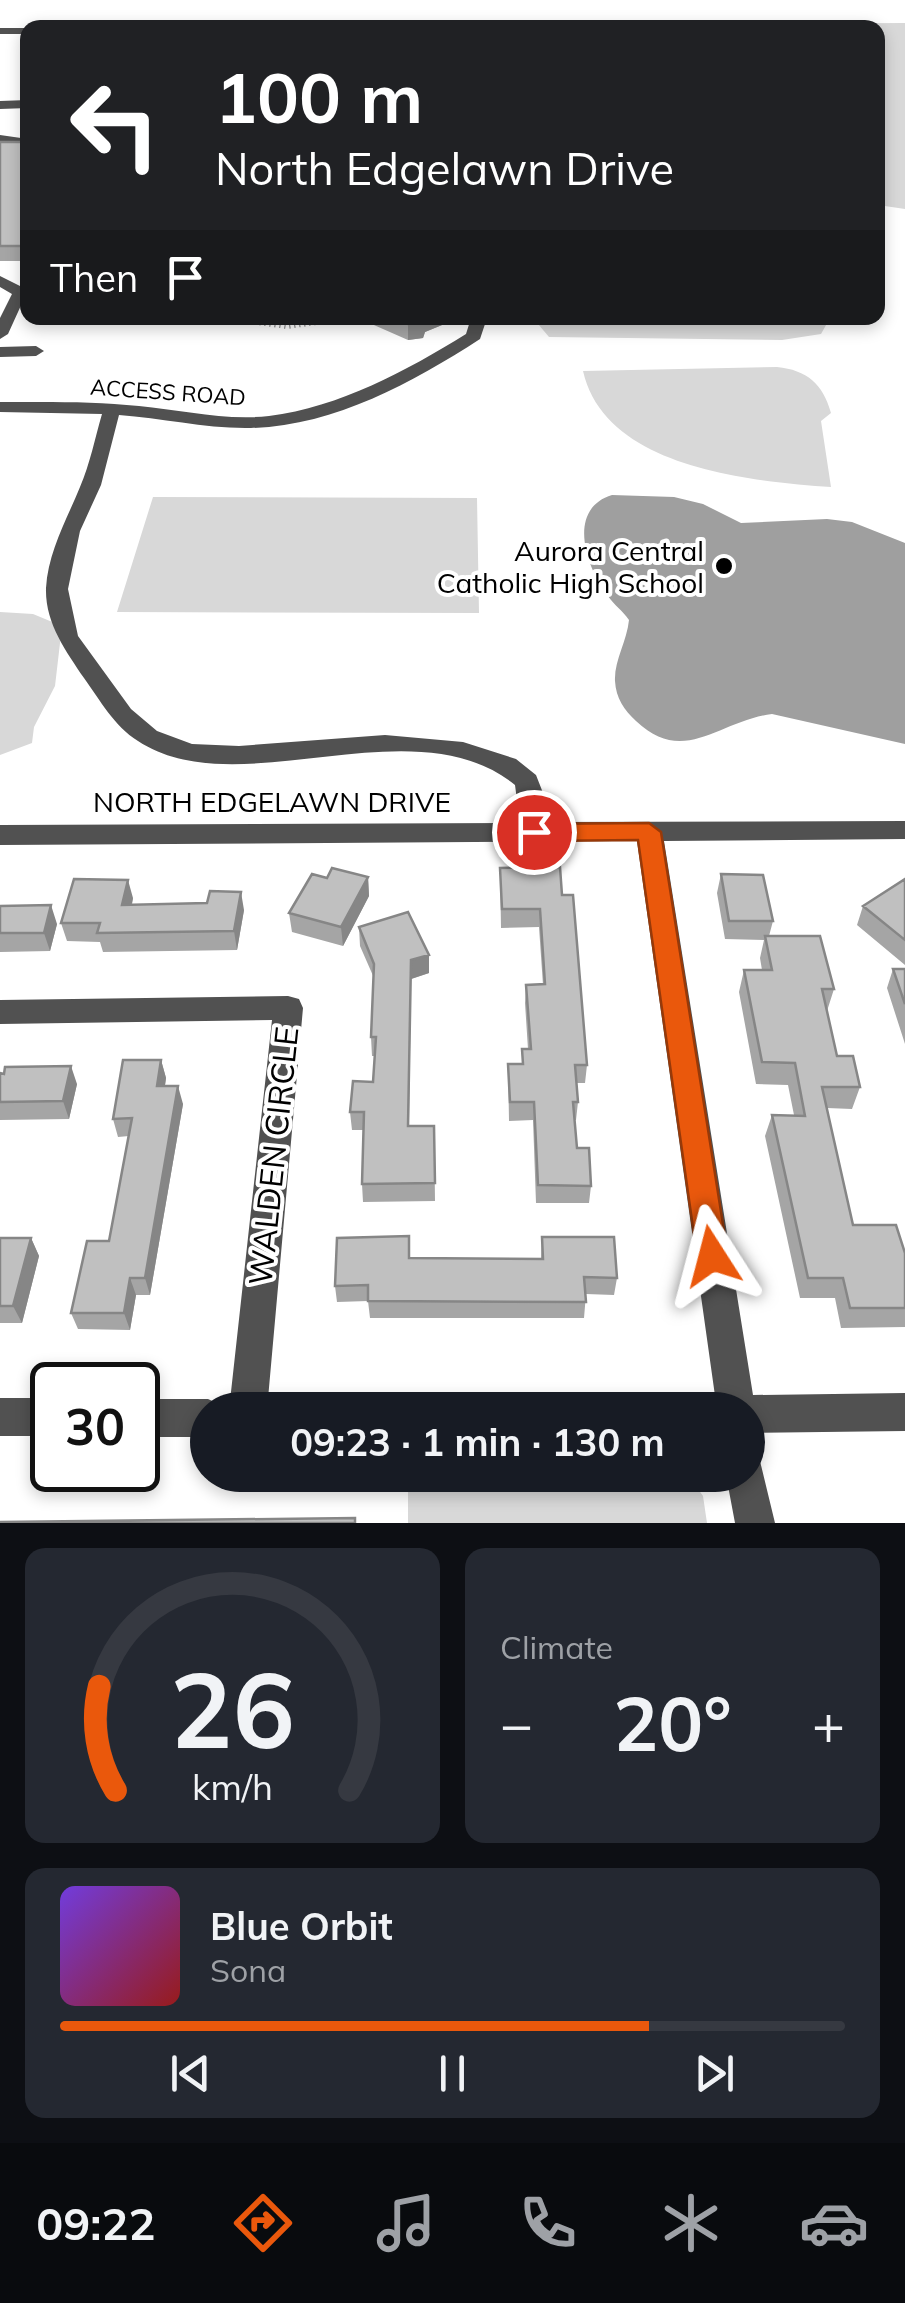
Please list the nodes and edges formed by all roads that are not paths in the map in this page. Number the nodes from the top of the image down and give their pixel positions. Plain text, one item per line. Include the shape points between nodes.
1 (20, 294) edge
2 (477, 325) edge
3 (0, 334) edge
4 (0, 352) edge
5 (36, 352) dead end
6 (0, 407) edge
7 (112, 409) junction
8 (905, 830) edge
9 (534, 832) junction
10 (649, 832) junction
11 (0, 835) edge
12 (0, 1012) edge
13 (250, 1392) edge
14 (733, 1392) edge
15 (905, 1412) edge
16 (765, 1414) edge
17 (0, 1417) edge
18 (30, 1417) edge
19 (160, 1418) edge
20 (190, 1418) edge
21 (749, 1492) edge
22 (754, 1523) edge

1 - 3 street
2 - 7 street, ACCESS ROAD via 474,336 448,354 306,414 230,421
4 - 5 street
6 - 7 street, ACCESS ROAD
7 - 9 street via 57,589 67,636 122,715 148,737 190,752 385,743 463,750 507,765 527,781
8 - 10 street, NORTH EDGELAWN DRIVE
9 - 10 street, NORTH EDGELAWN DRIVE
9 - 11 street, NORTH EDGELAWN DRIVE
10 - 14 street
12 - 13 street, WALDEN CIRCLE via 288,1008
15 - 16 street
17 - 18 street
19 - 20 street
21 - 22 street

